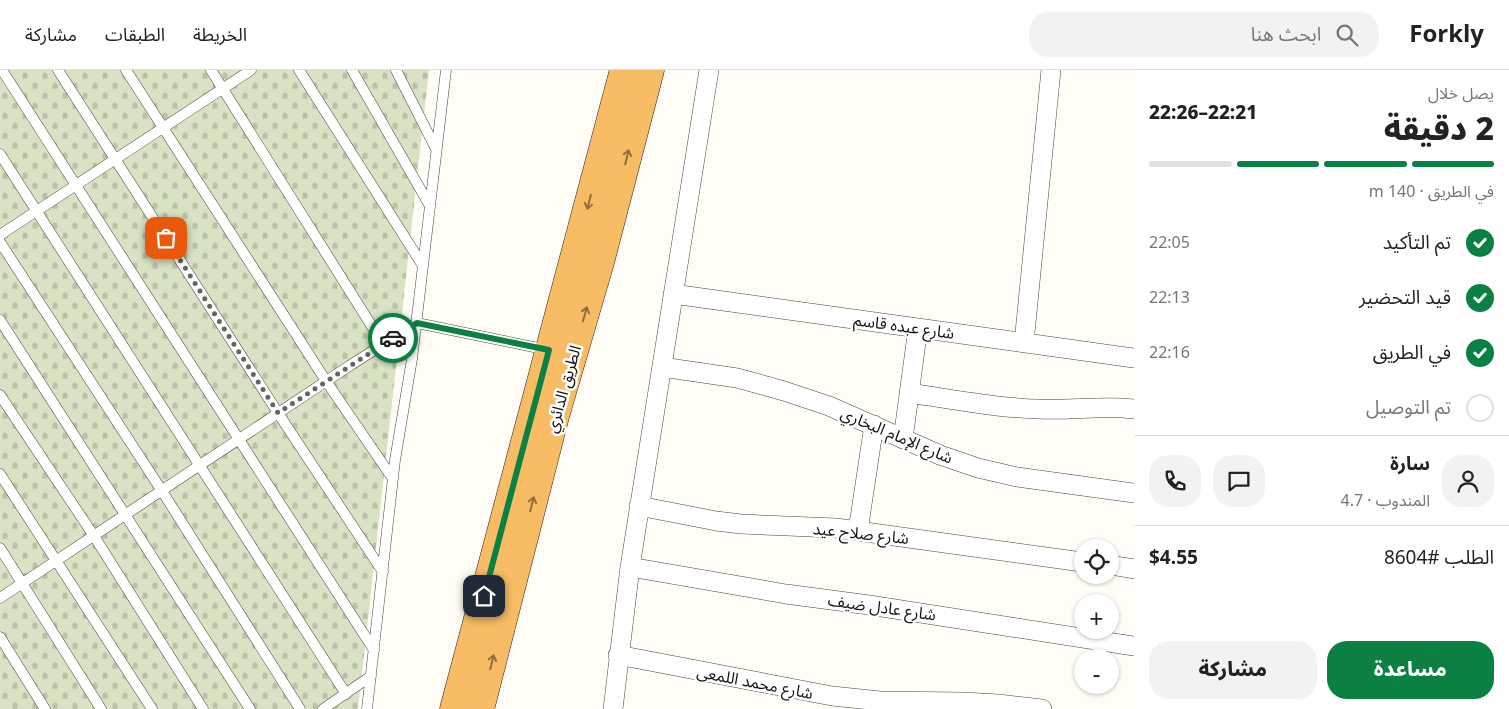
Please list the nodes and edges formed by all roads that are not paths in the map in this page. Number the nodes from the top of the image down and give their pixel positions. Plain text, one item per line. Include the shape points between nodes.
1 (2, 70) edge
2 (58, 70) edge
3 (126, 70) edge
4 (211, 70) edge
5 (251, 70) edge
6 (299, 70) edge
7 (352, 70) edge
8 (396, 70) edge
9 (624, 70) edge
10 (650, 70) edge
11 (709, 70) edge
12 (1051, 70) edge
13 (444, 72) edge
14 (223, 88) junction
15 (162, 128) junction
16 (436, 150) junction
17 (0, 154) edge
18 (115, 159) junction
19 (76, 184) junction
20 (430, 206) junction
21 (36, 211) junction
22 (0, 234) edge
23 (0, 242) edge
24 (423, 266) junction
25 (673, 294) junction
26 (0, 320) edge
27 (417, 323) junction
28 (918, 328) junction
29 (1024, 343) junction
30 (383, 344) junction
31 (549, 350) junction
32 (1134, 353) edge
33 (662, 366) junction
34 (326, 381) junction
35 (909, 393) junction
36 (0, 395) edge
37 (1134, 409) edge
38 (278, 413) junction
39 (874, 425) junction
40 (903, 438) junction
41 (239, 439) junction
42 (199, 466) junction
43 (0, 474) edge
44 (392, 479) junction
45 (162, 491) junction
46 (1134, 492) edge
47 (639, 506) junction
48 (126, 515) junction
49 (858, 531) junction
50 (94, 536) junction
51 (0, 548) edge
52 (56, 561) junction
53 (1074, 561) edge
54 (1119, 566) edge
55 (630, 567) junction
56 (1134, 569) edge
57 (383, 572) junction
58 (22, 583) junction
59 (0, 598) edge
60 (0, 637) edge
61 (1134, 646) edge
62 (374, 650) junction
63 (618, 655) junction
64 (371, 676) junction
65 (346, 694) junction
66 (45, 709) edge
67 (102, 709) edge
68 (152, 709) edge
69 (203, 709) edge
70 (250, 709) edge
71 (300, 709) edge
72 (323, 709) edge
73 (367, 709) edge
74 (454, 709) edge
75 (480, 709) edge
76 (613, 709) edge
77 (1042, 709) edge

1 - 19 lane
2 - 18 lane
3 - 15 lane
4 - 14 lane
5 - 14 lane
6 - 24 lane
7 - 20 lane
8 - 16 lane
9 -> 31 highway, الطريق الدائري
75 -> 10 highway, الطريق الدائري
11 - 25 street
12 - 29 street
13 - 16 lane
14 - 15 lane
14 - 30 lane
15 - 18 lane
15 - 34 lane
16 - 20 lane
17 - 21 lane
18 - 19 lane
18 - 38 lane
19 - 21 lane
19 - 41 lane
20 - 24 lane
21 - 22 lane
21 - 42 lane
23 - 45 lane
24 - 27 lane
25 - 28 street, شارع عبده قاسم
25 - 33 street
26 - 48 lane
27 - 30 lane
27 - 31 lane
27 - 44 lane
28 - 29 street, شارع عبده قاسم
28 - 35 street
29 - 32 street, شارع عبده قاسم
30 - 34 lane
31 - 74 highway, الطريق الدائري
33 - 39 street, شارع الإمام البخاري via 737,378 784,390
33 - 47 street
34 - 38 lane
34 - 44 lane
35 - 37 street via 1034,409
35 - 40 street
36 - 50 lane
38 - 41 lane
38 - 57 lane
39 - 40 street, شارع الإمام البخاري
39 - 49 street
40 - 46 street, شارع الإمام البخاري via 978,468 1017,477
41 - 42 lane
41 - 62 lane
42 - 45 lane
42 - 65 lane
43 - 52 lane
44 - 57 lane
45 - 48 lane
45 - 71 lane
47 - 49 street, شارع صلاح عيد via 741,524
47 - 55 street
48 - 50 lane
48 - 70 lane
49 - 53 street, شارع صلاح عيد
50 - 52 lane
50 - 69 lane
51 - 58 lane
52 - 58 lane
52 - 68 lane
54 - 56 street
55 - 61 street, شارع عادل ضيف via 786,594
55 - 63 street
57 - 62 lane
58 - 59 lane
58 - 67 lane
60 - 66 lane
62 - 64 lane
63 - 76 street
63 - 77 street, شارع محمد اللمعى via 832,696
64 - 65 lane
64 - 73 lane
65 - 72 lane

